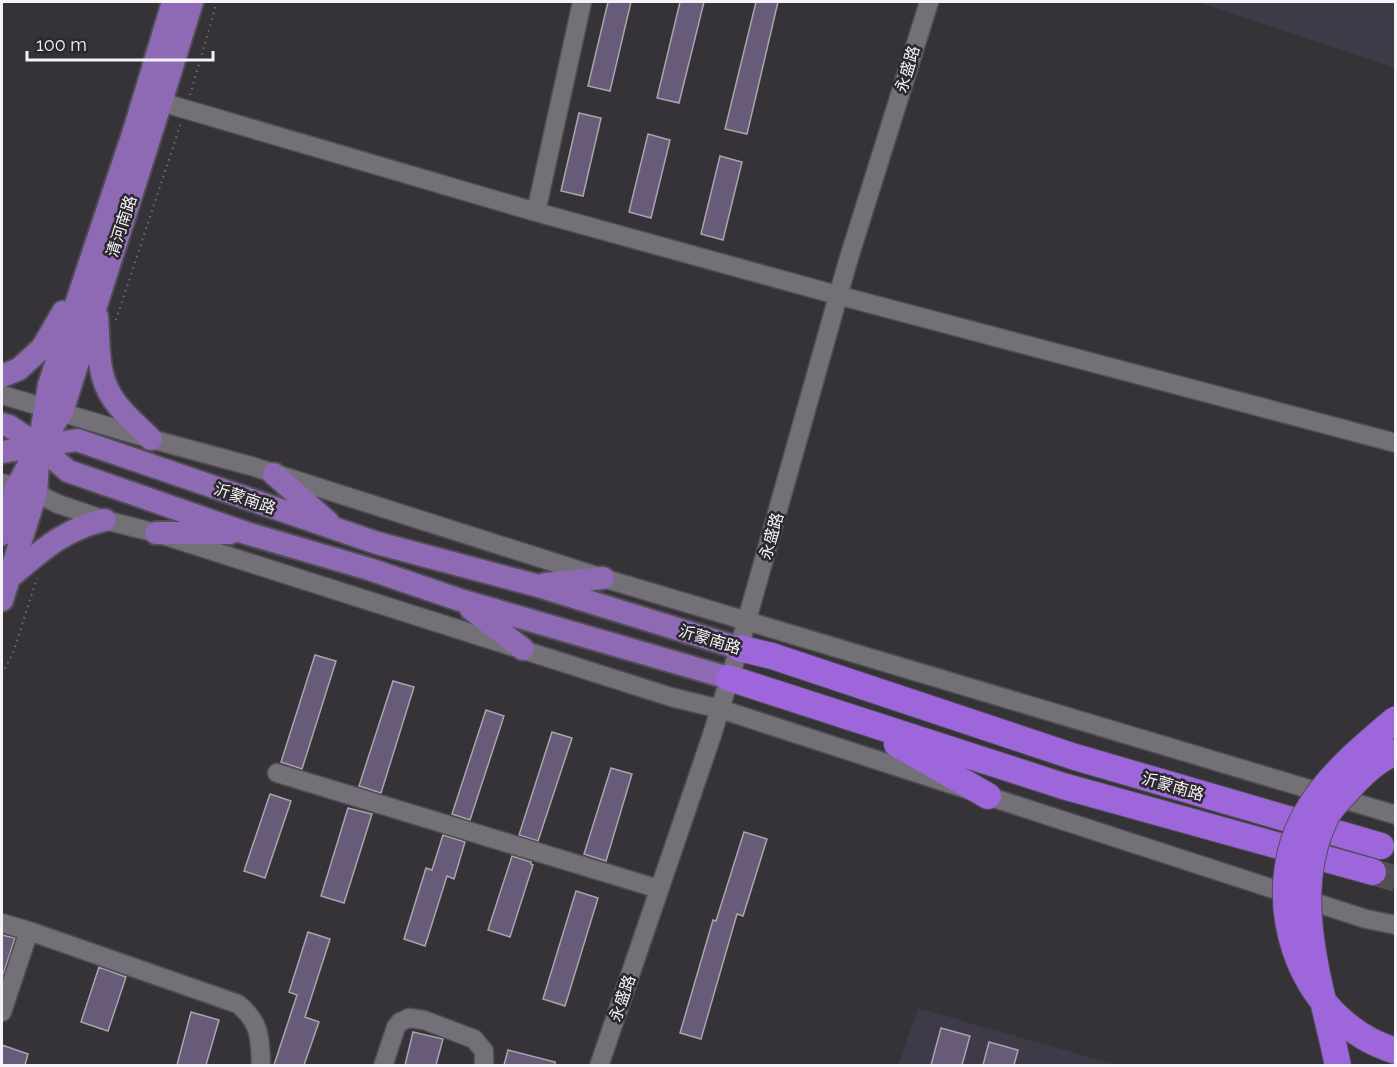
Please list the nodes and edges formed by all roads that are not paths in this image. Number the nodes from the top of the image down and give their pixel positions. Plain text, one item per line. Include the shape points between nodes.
1 (173, 2) edge
2 (192, 2) edge
3 (582, 2) edge
4 (929, 2) edge
5 (161, 102) junction
6 (536, 212) junction
7 (86, 275) junction
8 (837, 296) junction
9 (96, 306) junction
10 (2, 376) edge
11 (2, 395) edge
12 (53, 410) junction
13 (2, 424) edge
14 (151, 439) junction
15 (1395, 443) edge
16 (39, 446) junction
17 (2, 452) edge
18 (274, 474) junction
19 (18, 488) edge
20 (105, 520) junction
21 (336, 529) junction
22 (156, 533) junction
23 (246, 533) junction
24 (2, 534) edge
25 (9, 578) junction
26 (603, 578) junction
27 (536, 585) junction
28 (2, 600) edge
29 (460, 600) junction
30 (747, 620) junction
31 (739, 648) junction
32 (523, 649) junction
33 (729, 678) junction
34 (720, 709) junction
35 (853, 718) junction
36 (1395, 719) edge
37 (1395, 752) edge
38 (277, 773) dead end
39 (988, 796) junction
40 (1395, 815) edge
41 (1381, 846) tunnel mouth
42 (1373, 872) tunnel mouth
43 (659, 889) junction
44 (2, 923) edge
45 (1395, 925) edge
46 (29, 931) junction
47 (2, 1012) edge
48 (1395, 1051) edge
49 (261, 1065) edge
50 (383, 1065) edge
51 (484, 1065) edge
52 (599, 1065) edge
53 (1338, 1065) edge

1 - 7 main road, 清河南路
2 - 5 main road, 清河南路
3 - 6 street
4 - 8 street, 永盛路
5 - 6 street
5 - 9 main road, 清河南路
6 - 8 street
7 - 10 main road via 42,348 19,369
7 - 12 main road, 清河南路 via 49,385
8 - 15 street
8 - 30 street, 永盛路
9 - 12 main road, 清河南路
9 - 14 main road via 101,366 108,390
11 - 12 street
12 - 14 street
12 - 16 main road, 清河南路
13 - 16 main road, 沂蒙南路
14 - 18 street
16 - 17 main road, 沂蒙南路
16 - 19 main road, 清河南路
16 - 21 main road, 沂蒙南路 via 77,440
16 - 23 main road, 沂蒙南路 via 68,471
18 - 21 main road
18 - 26 street
19 - 20 street
19 - 24 main road, 清河南路
19 - 25 main road, 清河南路
20 - 22 street
20 - 25 main road via 66,534
21 - 27 main road, 沂蒙南路
22 - 23 main road
22 - 32 street
23 - 29 main road, 沂蒙南路
25 - 28 main road, 清河南路
26 - 27 main road
26 - 30 street
27 - 31 main road, 沂蒙南路
29 - 32 main road
29 - 33 main road, 沂蒙南路
30 - 31 street, 永盛路
30 - 40 street
31 - 33 street, 永盛路
31 - 41 highway, 沂蒙南路 via 1075,758
32 - 34 street
33 - 34 street, 永盛路
33 - 35 highway, 沂蒙南路
34 - 39 street
34 - 43 street, 永盛路
35 - 39 highway
35 - 42 highway, 沂蒙南路 via 1063,786
36 - 48 highway, bridge via 1328,783 1310,807 1294,838 1285,910 1306,977 1334,1016 1358,1034
37 - 53 highway, bridge via 1356,780 1326,816 1315,848 1309,882 1310,935
38 - 43 street
39 - 45 street via 1366,919
43 - 52 street, 永盛路
44 - 46 street
46 - 47 street
46 - 49 street via 238,1004 251,1015 260,1034
50 - 51 street via 396,1027 409,1018 474,1039 484,1051

